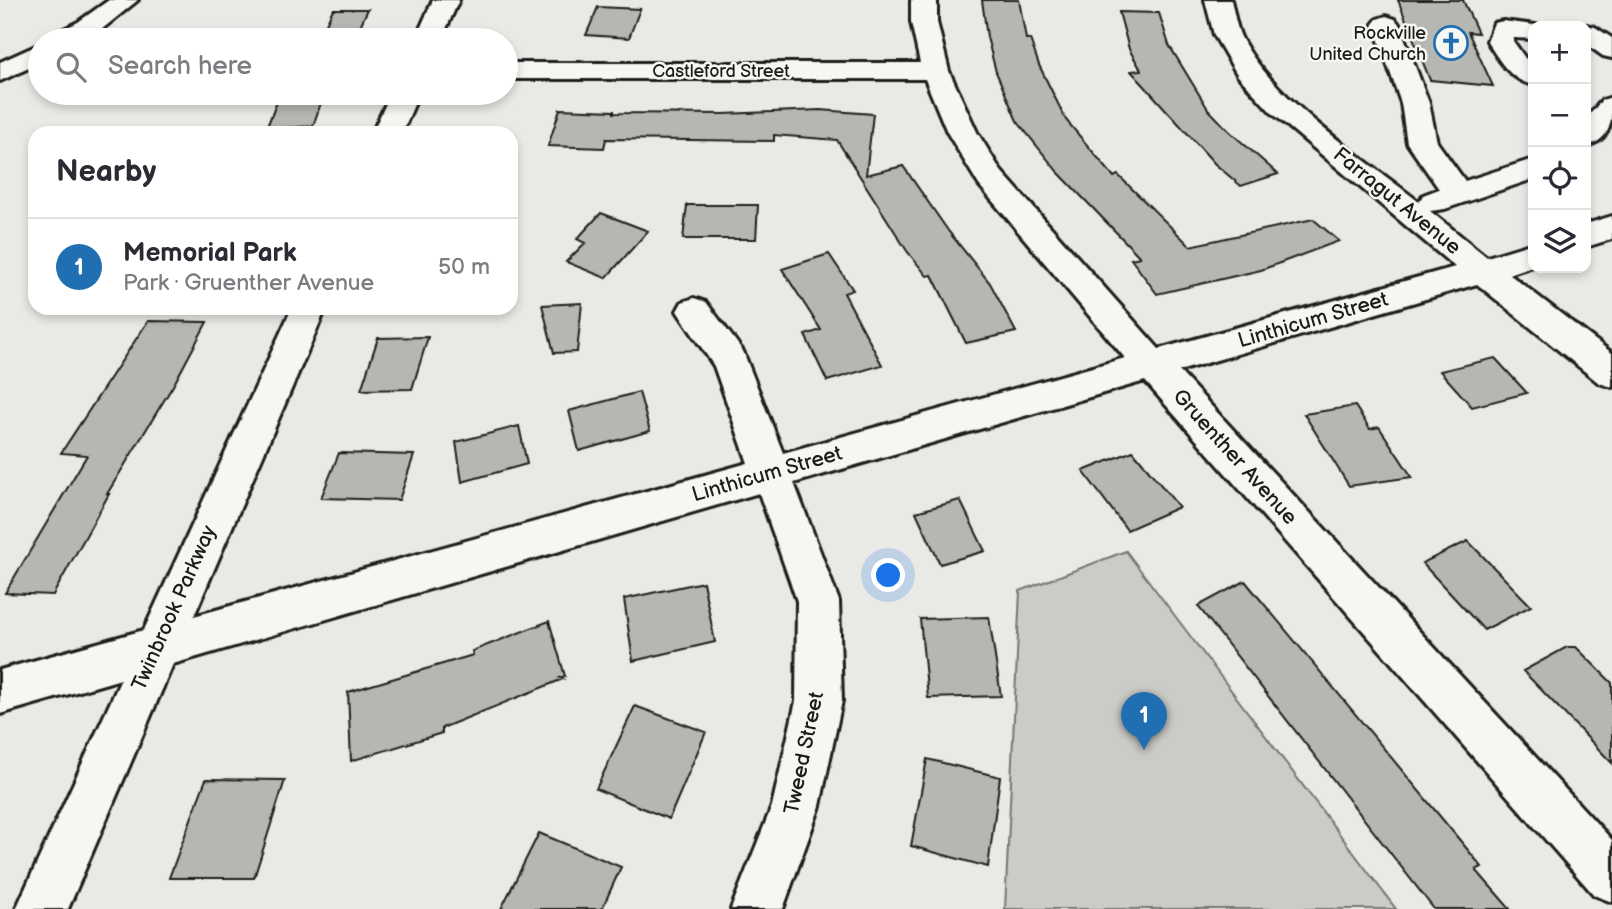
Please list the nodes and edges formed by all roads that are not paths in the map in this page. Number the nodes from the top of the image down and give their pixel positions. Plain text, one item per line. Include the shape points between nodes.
1 (125, 0) edge
2 (446, 0) edge
3 (924, 0) edge
4 (1218, 0) edge
5 (1386, 24) dead end
6 (87, 28) edge
7 (433, 28) edge
8 (1528, 31) edge
9 (1591, 36) edge
10 (1612, 50) edge
11 (28, 58) edge
12 (518, 71) edge
13 (935, 71) junction
14 (0, 73) edge
15 (1528, 73) edge
16 (400, 105) edge
17 (1602, 105) edge
18 (390, 126) edge
19 (1591, 127) edge
20 (1528, 171) edge
21 (1458, 194) junction
22 (1408, 211) junction
23 (1612, 227) edge
24 (1591, 234) edge
25 (1528, 256) edge
26 (1482, 271) junction
27 (694, 310) dead end
28 (306, 315) edge
29 (1153, 366) junction
30 (1612, 373) edge
31 (773, 472) junction
32 (156, 648) junction
33 (0, 692) edge
34 (1612, 877) edge
35 (41, 909) edge
36 (757, 909) edge

1 - 6 street
2 - 7 street
3 - 13 street, Gruenther Avenue
4 - 22 street, Farragut Avenue via 1227,35 1248,69 1281,106
5 - 21 street via 1415,103 1422,143
8 - 15 street via 1503,29 1500,41 1515,64
9 - 10 street
11 - 14 street
12 - 13 street, Castleford Street
13 - 29 street, Gruenther Avenue via 962,132 990,178
16 - 18 street
17 - 19 street
20 - 21 street
21 - 22 street
22 - 26 street, Farragut Avenue
23 - 24 street
25 - 26 street, Linthicum Street
26 - 29 street, Linthicum Street
26 - 30 street, Farragut Avenue
27 - 31 street, Tweed Street via 730,361
28 - 32 street, Twinbrook Parkway
29 - 31 street, Linthicum Street
29 - 34 street, Gruenther Avenue
31 - 32 street, Linthicum Street
31 - 36 street, Tweed Street via 818,601 819,701 796,806
32 - 33 street, Linthicum Street
32 - 35 street, Twinbrook Parkway

